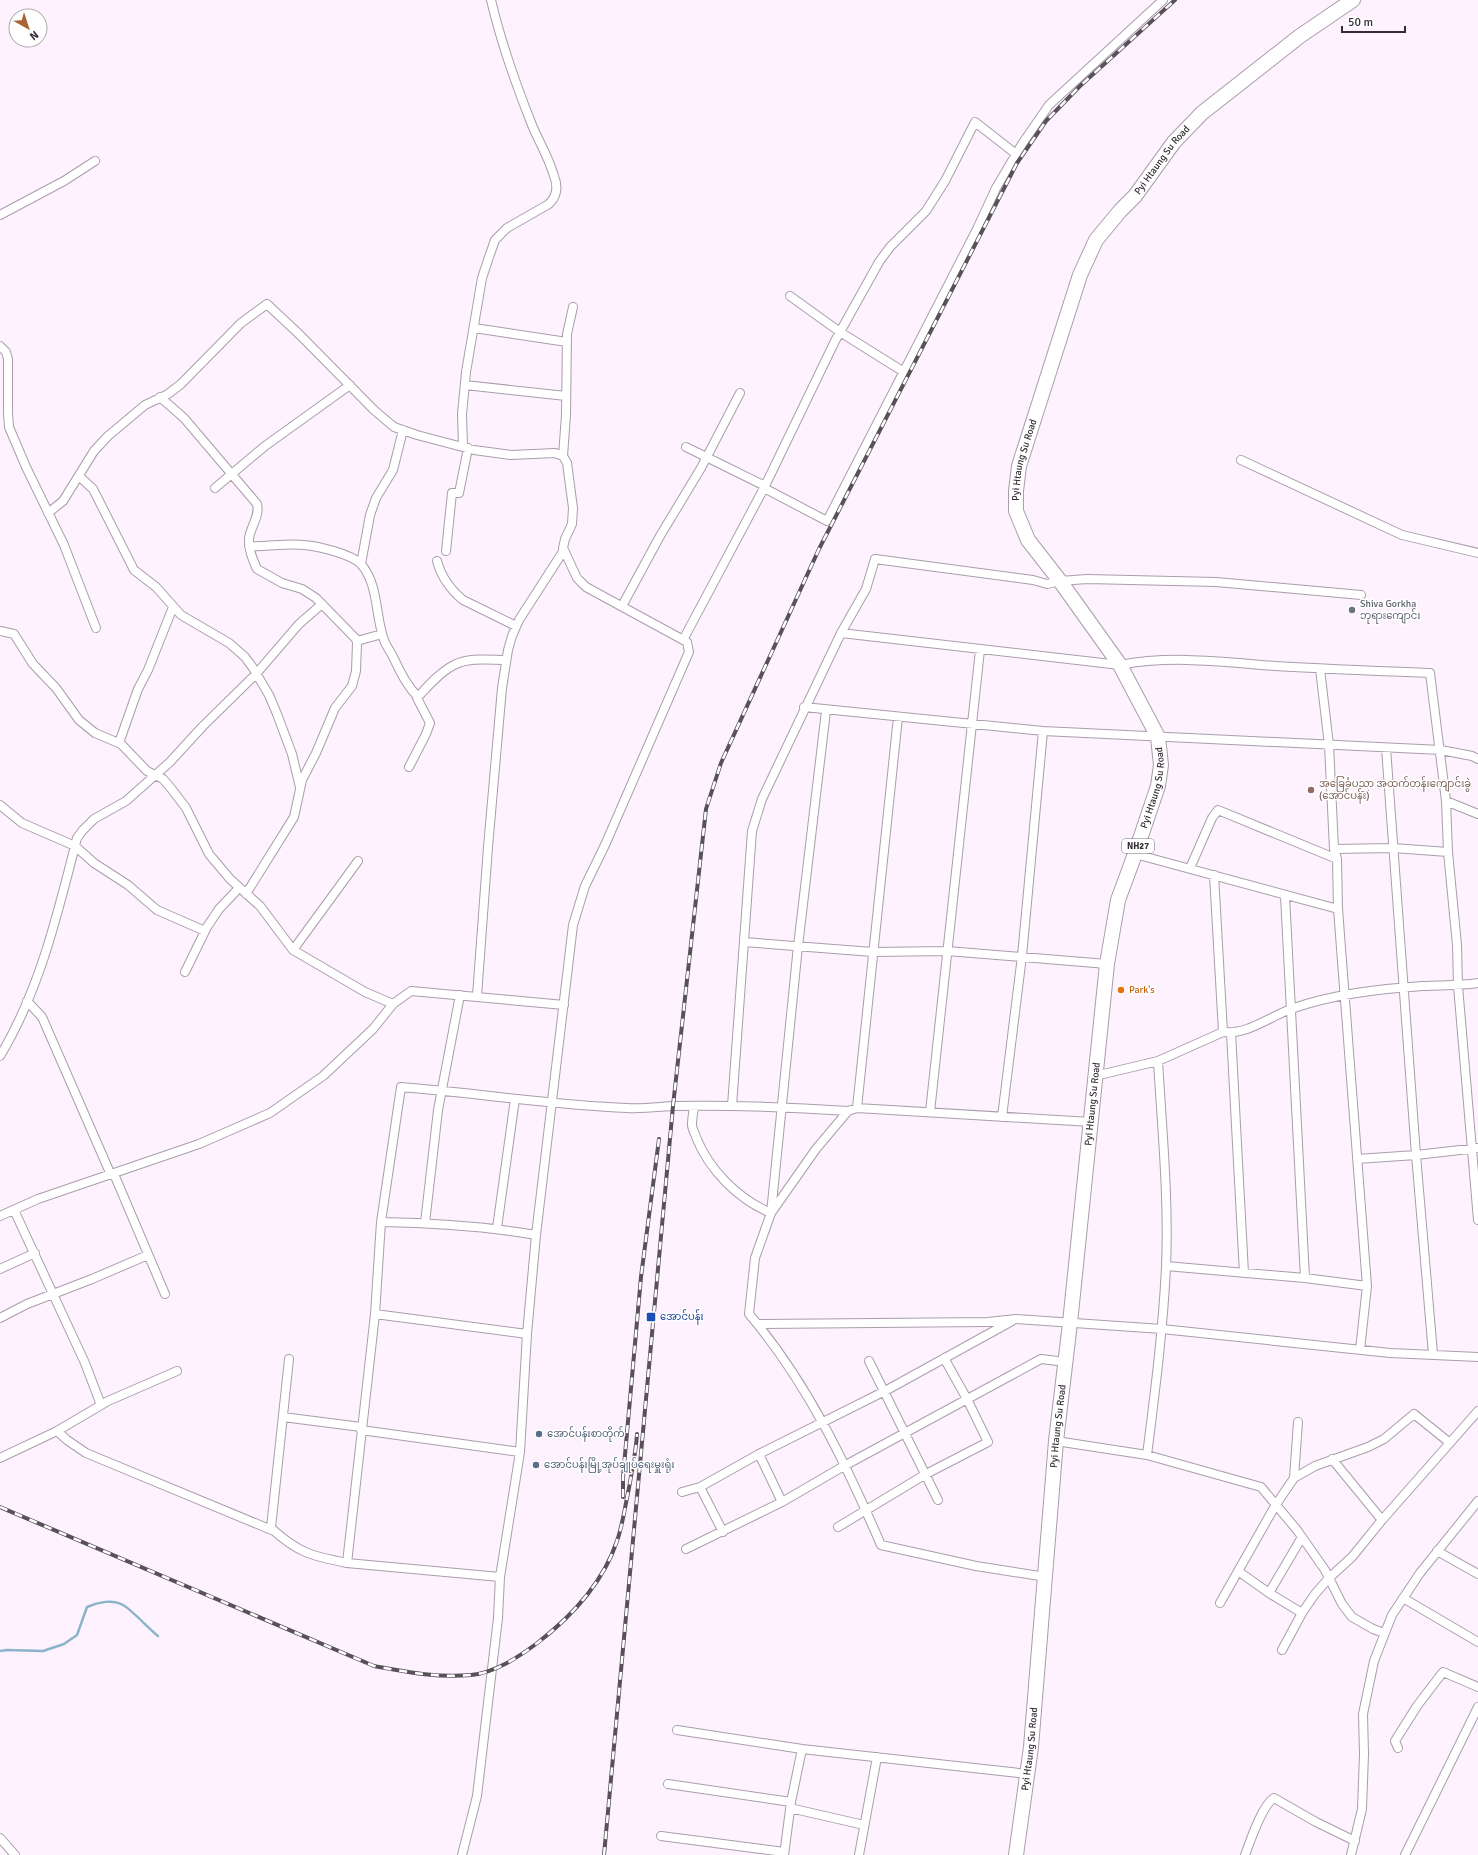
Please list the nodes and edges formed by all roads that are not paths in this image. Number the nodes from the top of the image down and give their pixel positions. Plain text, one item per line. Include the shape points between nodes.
1 (491, 0) edge
2 (1163, 0) edge
3 (1353, 0) edge
4 (1016, 154) junction
5 (95, 161) dead end
6 (0, 215) edge
7 (790, 296) dead end
8 (573, 307) dead end
9 (474, 328) junction
10 (840, 332) junction
11 (567, 342) junction
12 (0, 346) edge
13 (904, 372) junction
14 (350, 385) junction
15 (465, 385) junction
16 (740, 393) dead end
17 (566, 396) junction
18 (160, 397) junction
19 (403, 430) junction
20 (686, 447) dead end
21 (465, 448) junction
22 (563, 456) junction
23 (706, 457) junction
24 (1241, 460) dead end
25 (232, 474) junction
26 (79, 476) junction
27 (765, 487) junction
28 (215, 488) dead end
29 (48, 513) junction
30 (249, 546) junction
31 (564, 550) junction
32 (446, 552) dead end
33 (1478, 553) edge
34 (437, 561) dead end
35 (361, 564) junction
36 (1060, 581) junction
37 (1360, 595) dead end
38 (322, 604) junction
39 (622, 606) junction
40 (173, 607) junction
41 (516, 626) junction
42 (96, 628) dead end
43 (0, 632) edge
44 (841, 633) junction
45 (382, 634) junction
46 (683, 640) junction
47 (357, 641) junction
48 (980, 650) junction
49 (506, 660) junction
50 (1120, 665) junction
51 (1320, 669) junction
52 (256, 674) junction
53 (418, 697) junction
54 (804, 707) junction
55 (826, 711) junction
56 (898, 717) junction
57 (971, 725) junction
58 (1043, 731) junction
59 (1158, 737) junction
60 (119, 743) junction
61 (1329, 745) junction
62 (1386, 748) junction
63 (1441, 750) junction
64 (1478, 759) edge
65 (409, 767) dead end
66 (155, 775) junction
67 (300, 788) junction
68 (1446, 801) junction
69 (0, 806) edge
70 (1478, 814) edge
71 (75, 846) junction
72 (1393, 848) junction
73 (1334, 849) junction
74 (1448, 852) junction
75 (1135, 854) junction
76 (1337, 859) junction
77 (358, 861) dead end
78 (1190, 868) junction
79 (1214, 875) junction
80 (239, 888) junction
81 (246, 894) junction
82 (1285, 896) junction
83 (1338, 909) junction
84 (205, 931) junction
85 (744, 942) junction
86 (798, 946) junction
87 (293, 950) junction
88 (947, 951) junction
89 (873, 952) junction
90 (1022, 956) junction
91 (1107, 964) junction
92 (185, 972) dead end
93 (1478, 984) edge
94 (1458, 986) junction
95 (1403, 989) junction
96 (460, 995) junction
97 (1345, 995) junction
98 (477, 996) junction
99 (27, 1001) junction
100 (393, 1004) junction
101 (564, 1005) junction
102 (1291, 1009) junction
103 (1227, 1033) junction
104 (0, 1056) edge
105 (1158, 1061) junction
106 (1095, 1076) junction
107 (442, 1090) junction
108 (515, 1099) junction
109 (553, 1104) junction
110 (732, 1106) junction
111 (694, 1107) junction
112 (782, 1107) junction
113 (857, 1108) junction
114 (848, 1111) junction
115 (930, 1112) junction
116 (1002, 1117) junction
117 (1091, 1122) junction
118 (1475, 1148) edge
119 (1416, 1155) junction
120 (1357, 1159) junction
121 (113, 1174) junction
122 (14, 1210) junction
123 (772, 1213) junction
124 (0, 1216) edge
125 (1478, 1220) edge
126 (381, 1222) junction
127 (425, 1222) junction
128 (497, 1228) junction
129 (536, 1235) junction
130 (35, 1253) junction
131 (148, 1255) junction
132 (1166, 1266) junction
133 (0, 1269) edge
134 (1244, 1273) junction
135 (1305, 1278) junction
136 (1367, 1286) junction
137 (53, 1294) junction
138 (165, 1294) dead end
139 (375, 1314) junction
140 (0, 1318) edge
141 (1016, 1319) junction
142 (1070, 1323) junction
143 (758, 1324) junction
144 (1162, 1329) junction
145 (527, 1334) junction
146 (1360, 1350) junction
147 (1433, 1354) junction
148 (1478, 1357) edge
149 (944, 1358) junction
150 (289, 1359) dead end
151 (869, 1361) dead end
152 (1066, 1362) junction
153 (177, 1371) dead end
154 (885, 1391) junction
155 (967, 1399) junction
156 (101, 1406) junction
157 (1478, 1411) edge
158 (283, 1417) junction
159 (1298, 1422) dead end
160 (822, 1423) junction
161 (361, 1428) junction
162 (57, 1431) junction
163 (905, 1434) junction
164 (1056, 1441) junction
165 (1450, 1443) junction
166 (520, 1452) junction
167 (759, 1454) junction
168 (1147, 1455) junction
169 (0, 1458) edge
170 (1332, 1459) junction
171 (844, 1466) junction
172 (926, 1474) junction
173 (1294, 1478) junction
174 (700, 1486) junction
175 (682, 1492) dead end
176 (938, 1500) dead end
177 (782, 1502) junction
178 (1275, 1506) junction
179 (1476, 1506) edge
180 (866, 1510) junction
181 (1382, 1520) junction
182 (838, 1527) dead end
183 (275, 1532) junction
184 (723, 1532) junction
185 (1302, 1537) junction
186 (686, 1549) dead end
187 (1438, 1551) junction
188 (347, 1563) junction
189 (1238, 1571) junction
190 (1478, 1574) edge
191 (500, 1577) junction
192 (1046, 1577) junction
193 (1329, 1578) junction
194 (1269, 1593) junction
195 (1403, 1598) junction
196 (1220, 1603) dead end
197 (1302, 1613) junction
198 (1384, 1633) junction
199 (1478, 1642) edge
200 (1282, 1650) dead end
201 (1478, 1687) edge
202 (1478, 1706) edge
203 (677, 1730) dead end
204 (1398, 1748) dead end
205 (802, 1749) junction
206 (877, 1757) junction
207 (1028, 1774) junction
208 (668, 1784) dead end
209 (790, 1805) junction
210 (864, 1825) junction
211 (660, 1836) dead end
212 (0, 1838) edge
213 (1355, 1841) junction
214 (784, 1854) edge
215 (15, 1855) edge
216 (462, 1855) edge
217 (859, 1855) edge
218 (1016, 1855) edge
219 (1245, 1855) edge
220 (1351, 1855) edge
221 (1405, 1855) edge

1 - 9 street via 500,34 532,125 554,176 556,188 554,198 549,204 507,228 495,240 482,278
2 - 4 street via 1049,105
3 - 36 highway, Pyi Htaung Su Road / NH27 via 1300,36 1202,113 1174,142 1135,196 1096,240 1080,275 1042,393 1020,466 1016,491 1016,510 1028,540
4 - 10 street via 975,122 945,181 926,211 890,247 879,262
4 - 13 street via 996,188
5 - 6 street via 64,181
7 - 10 street
8 - 11 street
9 - 11 street
9 - 15 street
10 - 13 street
10 - 27 street
11 - 17 street
12 - 29 street via 8,359 10,427
13 - 27 street via 827,521
14 - 18 street via 267,304 241,323 181,384
14 - 19 street via 394,427
14 - 25 street via 265,446
15 - 17 street
15 - 21 street via 462,414
16 - 23 street
17 - 22 street
18 - 25 street via 184,418
18 - 26 street via 145,405 108,436 94,451
19 - 21 street
19 - 35 street via 393,470 376,498 370,515
20 - 23 street
21 - 22 street via 511,455 555,453
21 - 32 street via 459,493 452,493
22 - 31 street via 567,463 573,508 572,524 565,539
23 - 27 street
23 - 39 street
24 - 33 street via 1402,535
25 - 28 street
25 - 30 street via 257,504 258,510
26 - 29 street via 63,501
26 - 40 street via 93,489 134,570 156,587
27 - 46 street
29 - 42 street via 64,545
30 - 35 street via 304,545 344,555
30 - 38 street via 257,569 282,583 302,589
31 - 39 street via 577,578 586,587
31 - 41 street
34 - 41 street via 453,590 463,600
35 - 45 street via 371,584
36 - 37 street via 1087,579 1216,582
36 - 44 street via 1047,584 875,559 866,589
36 - 50 highway, Pyi Htaung Su Road / NH27
38 - 47 street
38 - 52 street via 295,629
39 - 46 street
40 - 52 street via 181,615 229,643 244,657
40 - 60 street
41 - 49 street
43 - 60 street via 14,634 33,664 56,688 79,720 95,733
44 - 48 street
44 - 54 street
45 - 47 street
45 - 53 street via 403,677
46 - 101 street via 687,642 689,652 585,886 573,925
47 - 67 street via 356,671 352,686 334,708
48 - 50 street
48 - 57 street
49 - 53 street via 481,660 454,665
49 - 98 street
50 - 51 street via 1143,660 1195,660
50 - 59 highway, Pyi Htaung Su Road / NH27
51 - 61 street
51 - 63 street via 1430,673
52 - 66 street
52 - 67 street via 277,714 292,754
53 - 65 street via 430,723
54 - 55 street
54 - 85 street via 762,799 752,831
55 - 56 street
55 - 86 street
56 - 57 street
56 - 89 street
57 - 58 street
57 - 88 street
58 - 59 street
58 - 90 street
59 - 61 street
59 - 75 highway, Pyi Htaung Su Road / NH27 via 1161,765 1158,786
60 - 66 street via 147,771
61 - 62 street
61 - 73 street
62 - 63 street
62 - 72 street
63 - 64 street
63 - 68 street
66 - 71 street via 126,801 94,819 77,838
66 - 80 street via 163,779 186,808 209,854
67 - 81 street via 294,817
68 - 70 street
68 - 74 street
69 - 71 street via 22,822
71 - 84 street via 157,910
71 - 99 street via 48,942
72 - 73 street
72 - 74 street
72 - 95 street
73 - 76 street
74 - 94 street via 1457,945
75 - 78 street
75 - 91 highway, Pyi Htaung Su Road / NH27 via 1118,900
76 - 78 street via 1218,810
76 - 83 street
77 - 87 street
78 - 79 street
79 - 82 street
79 - 103 street
80 - 81 street
80 - 84 street via 219,909
81 - 87 street via 260,906
82 - 83 street
82 - 102 street
83 - 97 street
84 - 92 street
85 - 86 street
85 - 110 street
86 - 89 street
86 - 112 street
87 - 100 street via 366,992
88 - 89 street
88 - 90 street
88 - 115 street
89 - 113 street
90 - 91 street
90 - 116 street
91 - 106 highway, Pyi Htaung Su Road / NH27
93 - 94 street
94 - 95 street
94 - 118 street
95 - 97 street
95 - 119 street
96 - 98 street
96 - 100 street via 411,991
96 - 107 street
97 - 102 street
97 - 120 street
98 - 101 street
99 - 104 street
99 - 121 street via 42,1017
100 - 121 street via 373,1029 323,1076 270,1113 199,1144
101 - 109 street
102 - 103 street via 1257,1025
102 - 135 street
103 - 105 street
103 - 134 street
105 - 106 street
105 - 132 street
106 - 117 highway, Pyi Htaung Su Road / NH27
107 - 108 street
107 - 126 street via 401,1087
107 - 127 street
108 - 109 street
108 - 128 street
109 - 111 street via 629,1109
109 - 129 street
110 - 111 street
110 - 112 street
111 - 123 street via 692,1126 700,1148 713,1167 726,1183 742,1196 758,1208
112 - 114 street
112 - 123 street
113 - 114 street
113 - 115 street
114 - 123 street via 816,1149
115 - 116 street
116 - 117 street
117 - 142 highway, Pyi Htaung Su Road / NH27
118 - 119 street
118 - 125 street
119 - 120 street
119 - 147 street
120 - 136 street
121 - 122 street via 38,1199
121 - 131 street
122 - 124 street
122 - 130 street
123 - 143 street via 755,1258 749,1314
126 - 127 street
126 - 139 street
127 - 128 street
128 - 129 street
129 - 145 street
130 - 133 street
130 - 137 street
131 - 137 street
131 - 138 street
132 - 134 street
132 - 144 street
134 - 135 street
135 - 136 street
136 - 146 street
137 - 140 street
137 - 156 street via 85,1363
139 - 145 street
139 - 161 street
141 - 142 street
141 - 143 street via 988,1322
141 - 149 street
142 - 144 street
142 - 152 highway, Pyi Htaung Su Road / NH27
143 - 160 street via 806,1391
144 - 146 street
144 - 168 street
145 - 166 street
146 - 147 street
147 - 148 street
149 - 154 street
149 - 155 street
150 - 158 street
151 - 154 street
152 - 155 street via 1041,1359
152 - 164 highway, Pyi Htaung Su Road / NH27
153 - 156 street
154 - 160 street
154 - 163 street
155 - 163 street
155 - 172 street via 988,1442
156 - 162 street
157 - 165 street
158 - 161 street
158 - 183 street via 271,1528
159 - 173 street
160 - 167 street
160 - 171 street
161 - 166 street
161 - 188 street
162 - 169 street
162 - 183 street via 86,1453
163 - 171 street
163 - 172 street
164 - 168 street
164 - 192 highway, Pyi Htaung Su Road / NH27
165 - 170 street via 1414,1414 1378,1442
165 - 181 street
166 - 191 street
167 - 174 street
167 - 177 street
168 - 178 street via 1261,1487
170 - 173 street
170 - 181 street
171 - 177 street
171 - 180 street
172 - 176 street
172 - 180 street
173 - 178 street
174 - 175 street
174 - 184 street
177 - 184 street
178 - 185 street
178 - 189 street
179 - 187 street
180 - 182 street
180 - 192 street via 881,1545 976,1566
181 - 193 street via 1352,1557
183 - 188 street via 307,1553
184 - 186 street
185 - 193 street
185 - 194 street
187 - 190 street
187 - 195 street
188 - 191 street
189 - 194 street
189 - 196 street
191 - 216 street via 498,1618 477,1796
192 - 207 highway, Pyi Htaung Su Road / NH27
193 - 197 street
193 - 198 street via 1342,1604 1352,1617
194 - 197 street
195 - 198 street
195 - 199 street
197 - 200 street
198 - 213 street via 1374,1661 1363,1714 1362,1809
201 - 204 street via 1443,1672 1401,1730 1395,1741
202 - 221 street
203 - 205 street
205 - 206 street
205 - 209 street
206 - 207 street
206 - 210 street
207 - 218 highway, Pyi Htaung Su Road / NH27
208 - 209 street
209 - 210 street
209 - 214 street
210 - 217 street
211 - 214 street
212 - 215 street
213 - 219 street via 1274,1798 1264,1811
213 - 220 street

